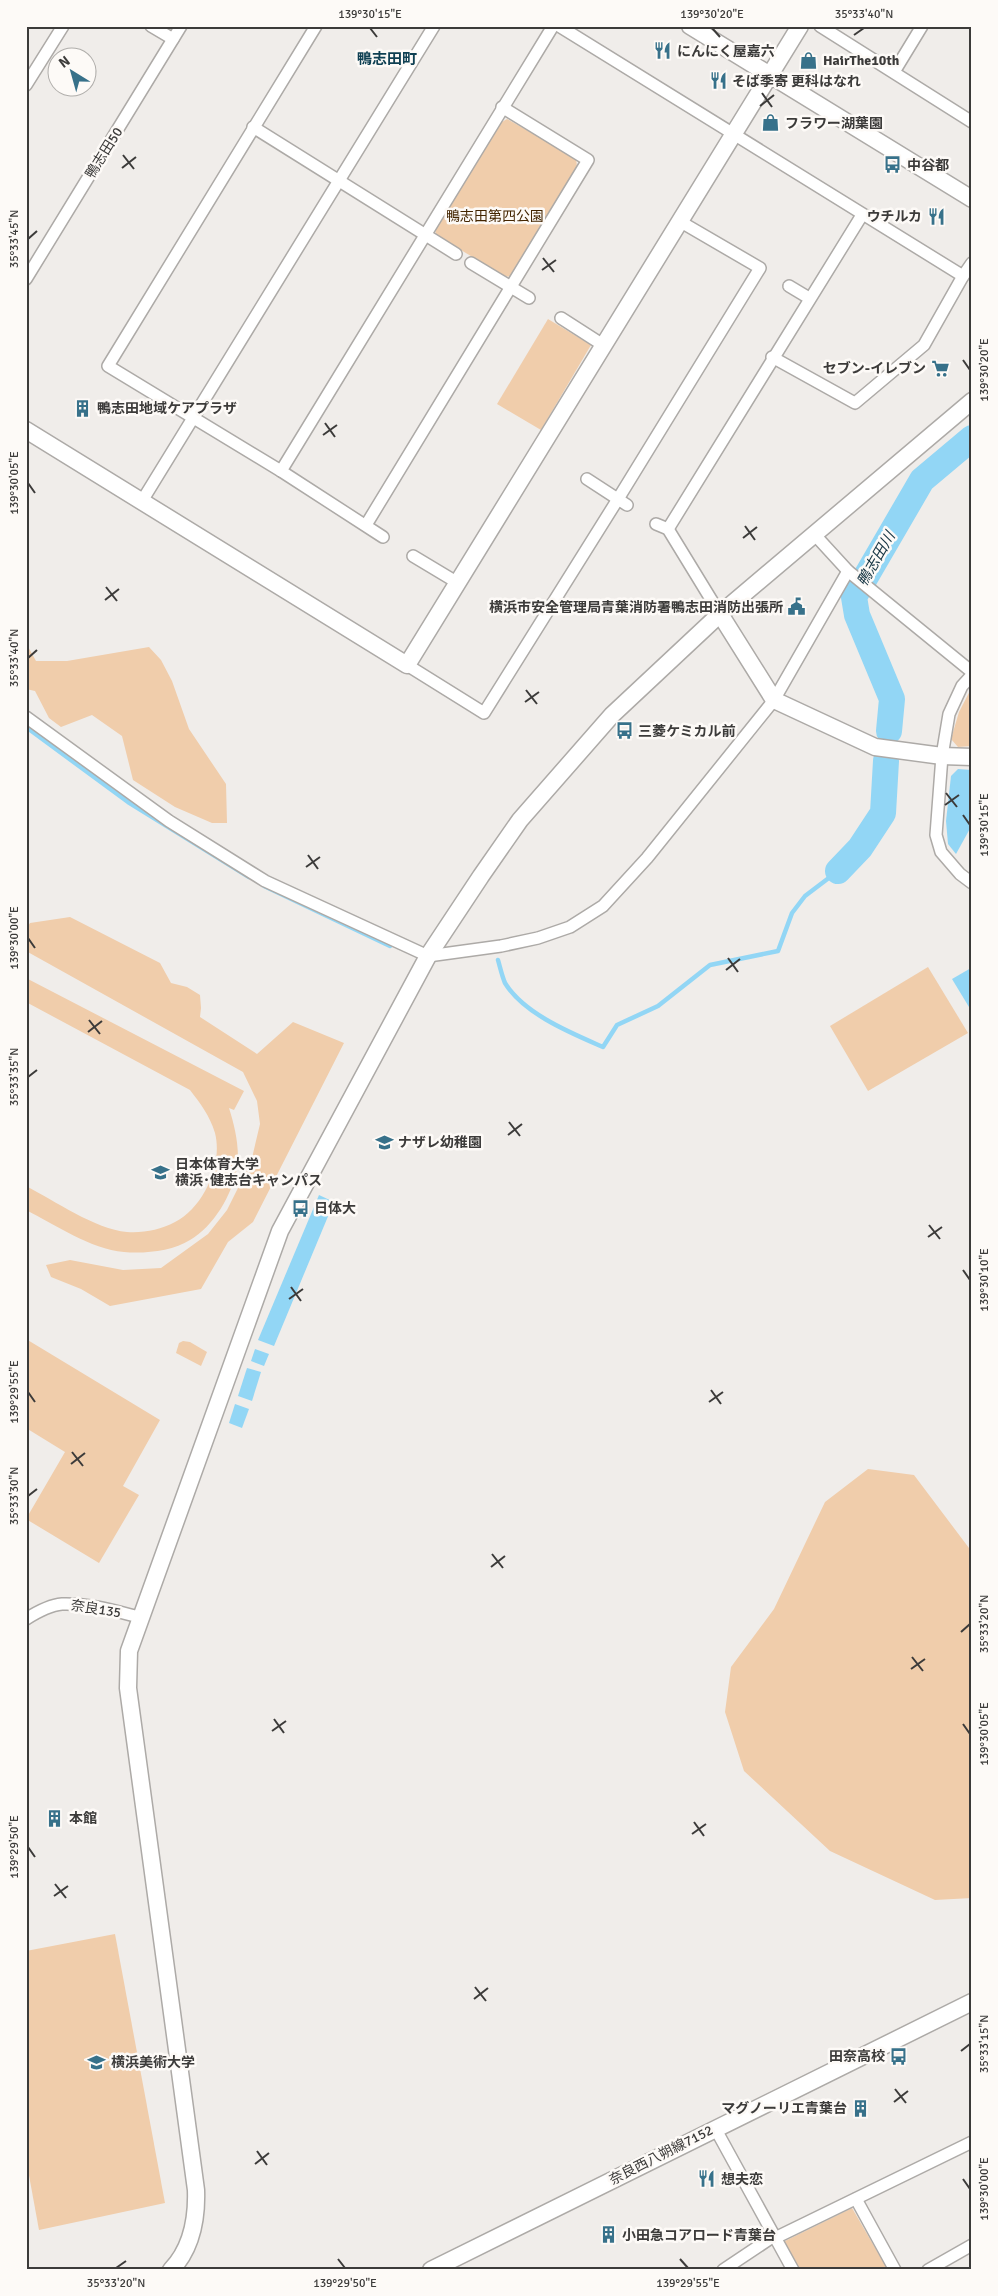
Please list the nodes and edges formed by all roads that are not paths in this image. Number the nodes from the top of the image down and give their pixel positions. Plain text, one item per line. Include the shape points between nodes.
1 (63, 26) edge
2 (152, 26) edge
3 (181, 26) edge
4 (316, 26) edge
5 (434, 26) edge
6 (552, 26) edge
7 (560, 26) edge
8 (690, 26) edge
9 (800, 26) edge
10 (820, 26) edge
11 (922, 26) edge
12 (174, 40) junction
13 (894, 72) junction
14 (771, 76) junction
15 (26, 86) edge
16 (502, 107) junction
17 (972, 122) edge
18 (253, 127) junction
19 (736, 134) junction
20 (338, 180) junction
21 (972, 199) edge
22 (862, 215) junction
23 (681, 222) junction
24 (424, 234) junction
25 (456, 254) dead end
26 (471, 263) dead end
27 (972, 263) edge
28 (760, 268) junction
29 (771, 274) dead end
30 (963, 276) junction
31 (26, 279) edge
32 (789, 286) dead end
33 (511, 287) junction
34 (529, 298) dead end
35 (809, 298) junction
36 (561, 318) dead end
37 (602, 345) junction
38 (772, 356) junction
39 (972, 401) edge
40 (193, 417) junction
41 (26, 430) edge
42 (281, 471) junction
43 (587, 479) dead end
44 (142, 501) junction
45 (623, 502) junction
46 (656, 524) dead end
47 (366, 525) junction
48 (668, 529) junction
49 (815, 534) junction
50 (383, 537) dead end
51 (413, 556) dead end
52 (853, 574) junction
53 (458, 583) junction
54 (720, 614) junction
55 (407, 665) junction
56 (972, 673) edge
57 (774, 700) junction
58 (26, 717) edge
59 (942, 756) junction
60 (972, 757) edge
61 (972, 883) edge
62 (428, 956) junction
63 (139, 1617) junction
64 (26, 1619) edge
65 (972, 2002) edge
66 (715, 2128) junction
67 (972, 2142) edge
68 (856, 2199) junction
69 (775, 2237) junction
70 (972, 2246) edge
71 (171, 2270) edge
72 (431, 2270) edge
73 (723, 2270) edge
74 (792, 2270) edge
75 (896, 2270) edge
76 (928, 2270) edge

1 - 15 street
2 - 12 street
3 - 12 street, 鴨志田50
4 - 18 street
5 - 20 street
6 - 16 street
7 - 19 street
8 - 14 street
9 - 14 street
10 - 13 street
11 - 13 street
12 - 31 street, 鴨志田50
13 - 17 street
14 - 19 street
14 - 21 street
16 - 24 street
16 - 33 street via 588,160
18 - 20 street
18 - 40 street via 108,366
19 - 22 street
19 - 23 street
20 - 24 street
20 - 40 street
22 - 30 street
22 - 35 street
23 - 28 street
23 - 37 street
24 - 25 street
24 - 42 street
26 - 33 street
27 - 30 street
28 - 29 street
28 - 45 street
30 - 38 street via 924,345 855,403
32 - 35 street
33 - 34 street
33 - 47 street
35 - 38 street
36 - 37 street
37 - 53 street
38 - 48 street
39 - 49 street
40 - 42 street
40 - 44 street
41 - 44 street
42 - 47 street
43 - 45 street
44 - 55 street
45 - 55 street via 484,713
46 - 48 street
47 - 50 street
48 - 54 street
49 - 52 street
49 - 54 street
51 - 53 street
52 - 56 street
52 - 57 street
53 - 55 street
54 - 57 street
54 - 62 street via 612,714 557,775 520,820
56 - 59 street via 949,714
57 - 59 street via 875,747
57 - 62 street via 647,858 603,906 570,927 538,938
58 - 62 street via 169,821 265,881
59 - 60 street
59 - 61 street via 936,835 941,852
62 - 63 street via 280,1231
63 - 64 street, 奈良135 via 61,1604
63 - 71 street via 128,1651 128,1688 196,2190 195,2224 187,2248
65 - 66 street, 奈良西八朔線7152
66 - 69 street
66 - 72 street, 奈良西八朔線7152
67 - 68 street
68 - 69 street
68 - 75 street
69 - 73 street
69 - 74 street
70 - 76 street

